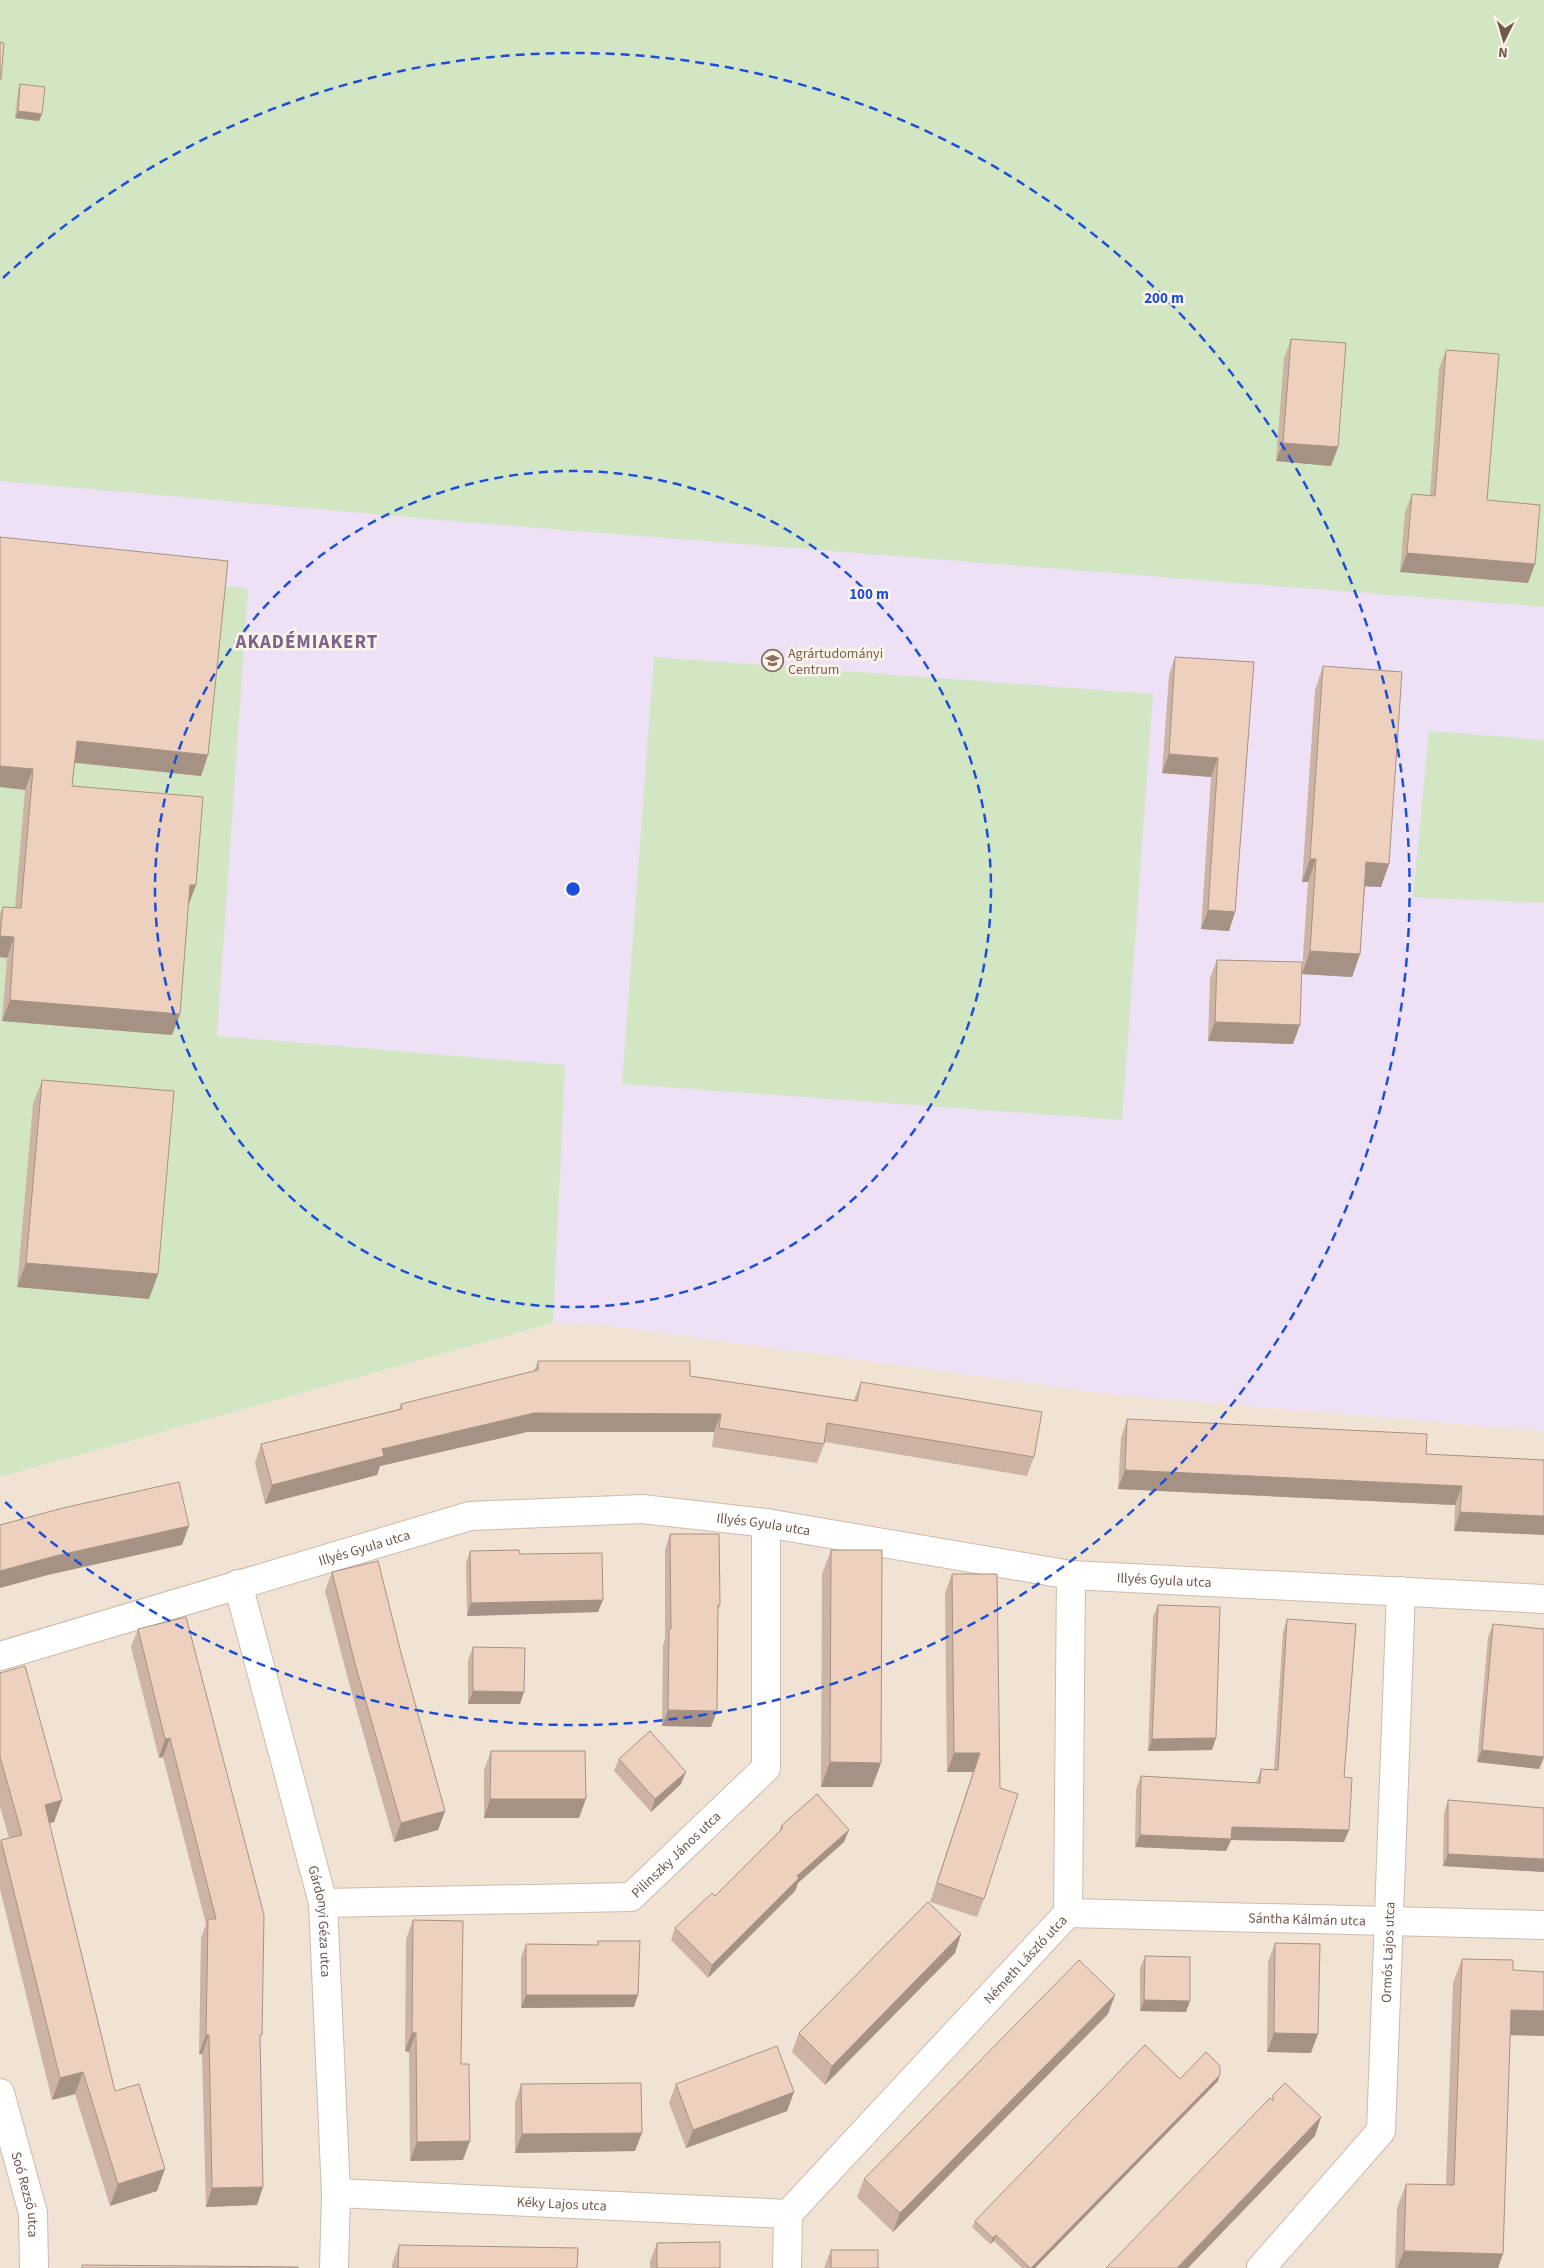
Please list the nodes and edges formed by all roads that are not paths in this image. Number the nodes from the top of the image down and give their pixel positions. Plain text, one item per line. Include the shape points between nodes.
1 (766, 1522) junction
2 (1071, 1575) junction
3 (238, 1584) junction
4 (1401, 1591) junction
5 (1544, 1599) edge
6 (0, 1656) edge
7 (323, 1903) junction
8 (1068, 1913) junction
9 (1389, 1920) junction
10 (1544, 1926) edge
11 (0, 2093) edge
12 (336, 2193) junction
13 (788, 2214) junction
14 (34, 2268) edge
15 (334, 2268) edge
16 (787, 2268) edge
17 (1261, 2268) edge

1 - 2 street, Illyés Gyula utca
1 - 3 street, Illyés Gyula utca via 642,1509 470,1516
1 - 7 street, Pilinszky János utca via 766,1768 631,1897
2 - 4 street, Illyés Gyula utca
2 - 8 street, Németh László utca
3 - 6 street, Illyés Gyula utca
3 - 7 street, Gárdonyi Géza utca
4 - 5 street, Illyés Gyula utca
4 - 9 street, Ormós Lajos utca
7 - 12 street, Gárdonyi Géza utca
8 - 9 street, Sántha Kálmán utca
8 - 13 street, Németh László utca
9 - 10 street, Sántha Kálmán utca
9 - 17 street, Ormós Lajos utca via 1381,2131
11 - 14 street, Soó Rezső utca via 33,2213
12 - 13 street, Kéky Lajos utca
12 - 15 street, Gárdonyi Géza utca
13 - 16 street

